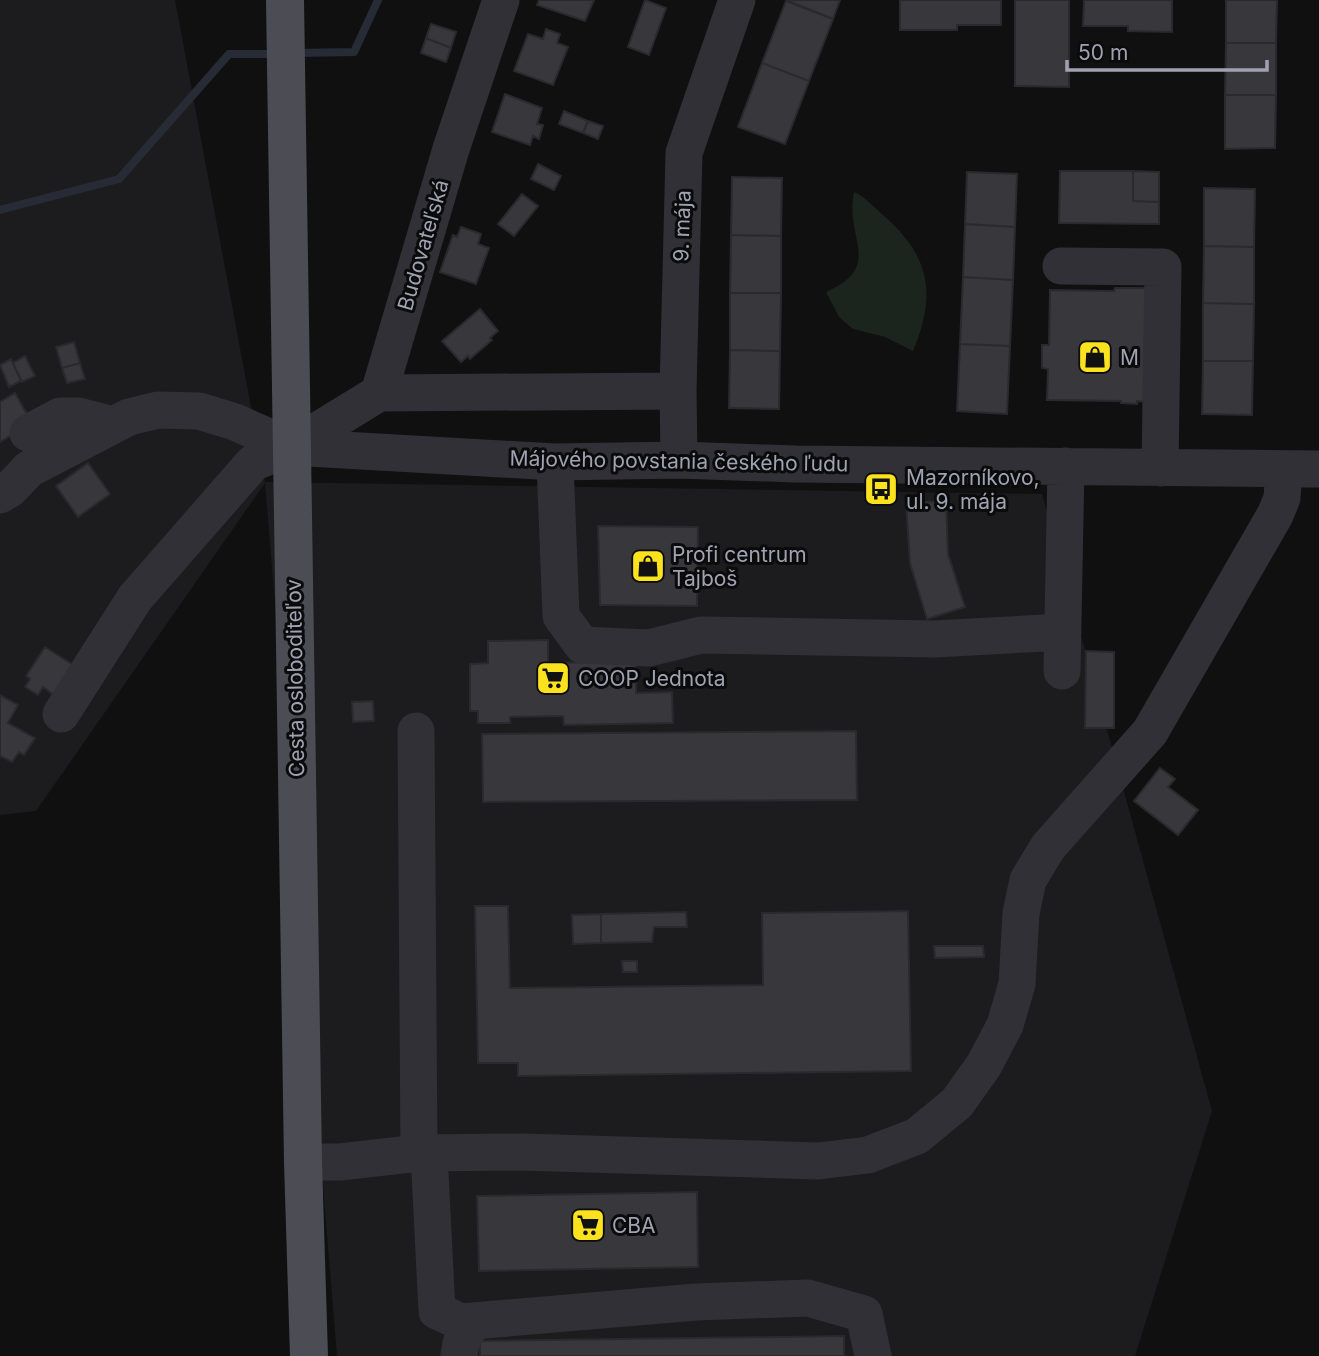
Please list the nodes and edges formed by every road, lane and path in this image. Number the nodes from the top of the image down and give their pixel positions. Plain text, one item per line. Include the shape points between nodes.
1 (285, 0) edge
2 (501, 0) edge
3 (737, 0) edge
4 (1061, 267) dead end
5 (678, 391) junction
6 (379, 393) junction
7 (113, 425) junction
8 (29, 433) dead end
9 (291, 447) junction
10 (680, 460) junction
11 (555, 462) junction
12 (1066, 466) junction
13 (1160, 468) junction
14 (1302, 469) edge
15 (0, 495) edge
16 (1063, 632) junction
17 (1062, 671) dead end
18 (61, 714) dead end
19 (416, 732) dead end
20 (424, 1153) junction
21 (303, 1162) junction
22 (473, 1321) junction
23 (309, 1356) edge
24 (459, 1356) edge
25 (873, 1356) edge

1 - 9 main road, Cesta osloboditeľov
2 - 6 street, Budovateľská via 451,149
3 - 5 street, 9. mája via 684,153
4 - 13 street via 1163,267
5 - 6 street
5 - 10 street, 9. mája
6 - 9 street
7 - 8 street via 60,416
7 - 9 street via 158,410 199,411
7 - 15 street via 29,468
9 - 11 street, Májového povstania českého ľudu
9 - 18 street via 253,463 144,588
9 - 21 main road, Cesta osloboditeľov
10 - 11 street, Májového povstania českého ľudu
10 - 12 street, Májového povstania českého ľudu
11 - 16 street via 561,616 582,645 649,648 701,635 934,639
12 - 13 street, Májového povstania českého ľudu
12 - 16 street
13 - 14 street, Májového povstania českého ľudu
14 - 20 street via 1150,732 1048,847 1028,880 1017,984 1005,1025 957,1103 927,1128 868,1156 818,1161
16 - 17 street
19 - 20 street
20 - 21 street
20 - 22 street via 437,1311 461,1322
21 - 23 main road, Cesta osloboditeľov
22 - 24 street
22 - 25 street via 696,1302 808,1298 864,1314

